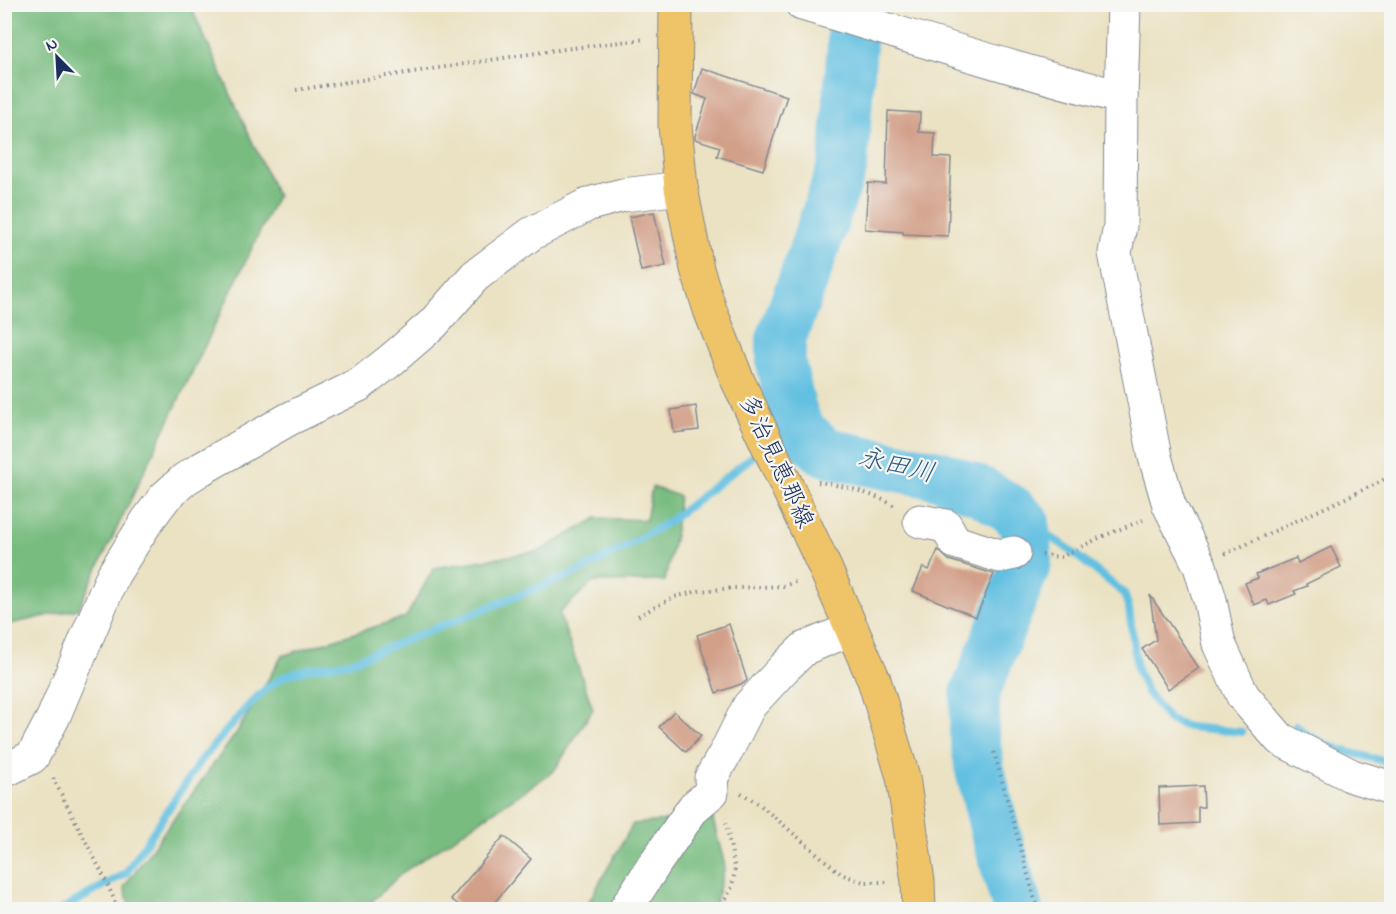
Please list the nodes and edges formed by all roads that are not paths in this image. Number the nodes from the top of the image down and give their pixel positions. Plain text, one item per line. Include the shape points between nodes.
1 (1124, 4) edge
2 (811, 7) edge
3 (676, 20) edge
4 (1121, 97) junction
5 (681, 188) junction
6 (920, 521) road end
7 (1029, 554) road end
8 (852, 629) junction
9 (4, 771) edge
10 (1392, 788) edge
11 (919, 896) edge
12 (626, 909) edge

1 - 4 street
2 - 4 street
3 - 5 main road, 多治見恵那線 via 675,125
4 - 10 street via 1120,226 1115,253 1155,457 1171,508 1200,566 1219,644 1243,696 1280,739 1352,776
5 - 8 main road, 多治見恵那線 via 710,310 737,379
5 - 9 street via 623,195 589,204 531,234 475,276 433,324 359,385 289,419 185,479 165,497 113,575 34,754
6 - 7 street via 946,526 955,542 1000,556
8 - 11 main road, 多治見恵那線 via 874,680 903,777
8 - 12 street via 805,648 749,706 711,778 712,792 693,807

